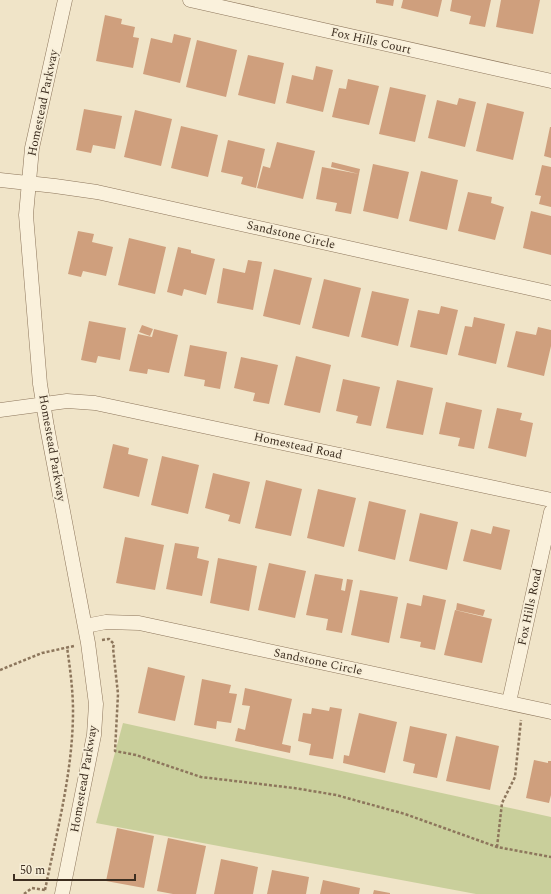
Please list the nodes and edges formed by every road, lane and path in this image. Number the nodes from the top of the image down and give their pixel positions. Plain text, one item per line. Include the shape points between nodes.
1 (65, 0) edge
2 (190, 0) edge
3 (551, 81) edge
4 (0, 180) edge
5 (29, 182) junction
6 (551, 293) edge
7 (44, 405) junction
8 (0, 410) edge
9 (551, 500) edge
10 (551, 512) edge
11 (85, 626) junction
12 (109, 639) dead end
13 (74, 646) dead end
14 (67, 647) junction
15 (0, 670) edge
16 (509, 702) junction
17 (551, 712) edge
18 (521, 719) dead end
19 (497, 847) junction
20 (551, 857) edge
21 (24, 894) edge
22 (62, 894) edge

1 - 5 street, Homestead Parkway via 32,148
2 - 3 street, Fox Hills Court
4 - 5 street, Sandstone Circle
5 - 6 street, Sandstone Circle via 97,192
5 - 7 street, Homestead Parkway via 26,215
7 - 8 street, Homestead Road
7 - 9 street, Homestead Road via 67,402 95,403
7 - 11 street, Homestead Parkway
10 - 16 street, Fox Hills Road
11 - 16 street, Sandstone Circle via 106,622 139,623
11 - 22 street, Homestead Parkway via 96,704 94,735
12 - 19 path via 114,644 118,694 115,750 202,777 336,795 405,814
13 - 14 path
14 - 15 path via 42,653
14 - 21 path via 73,711 72,742 63,802 45,890 32,888
16 - 17 street, Sandstone Circle
18 - 19 path via 515,776 502,803
19 - 20 path

